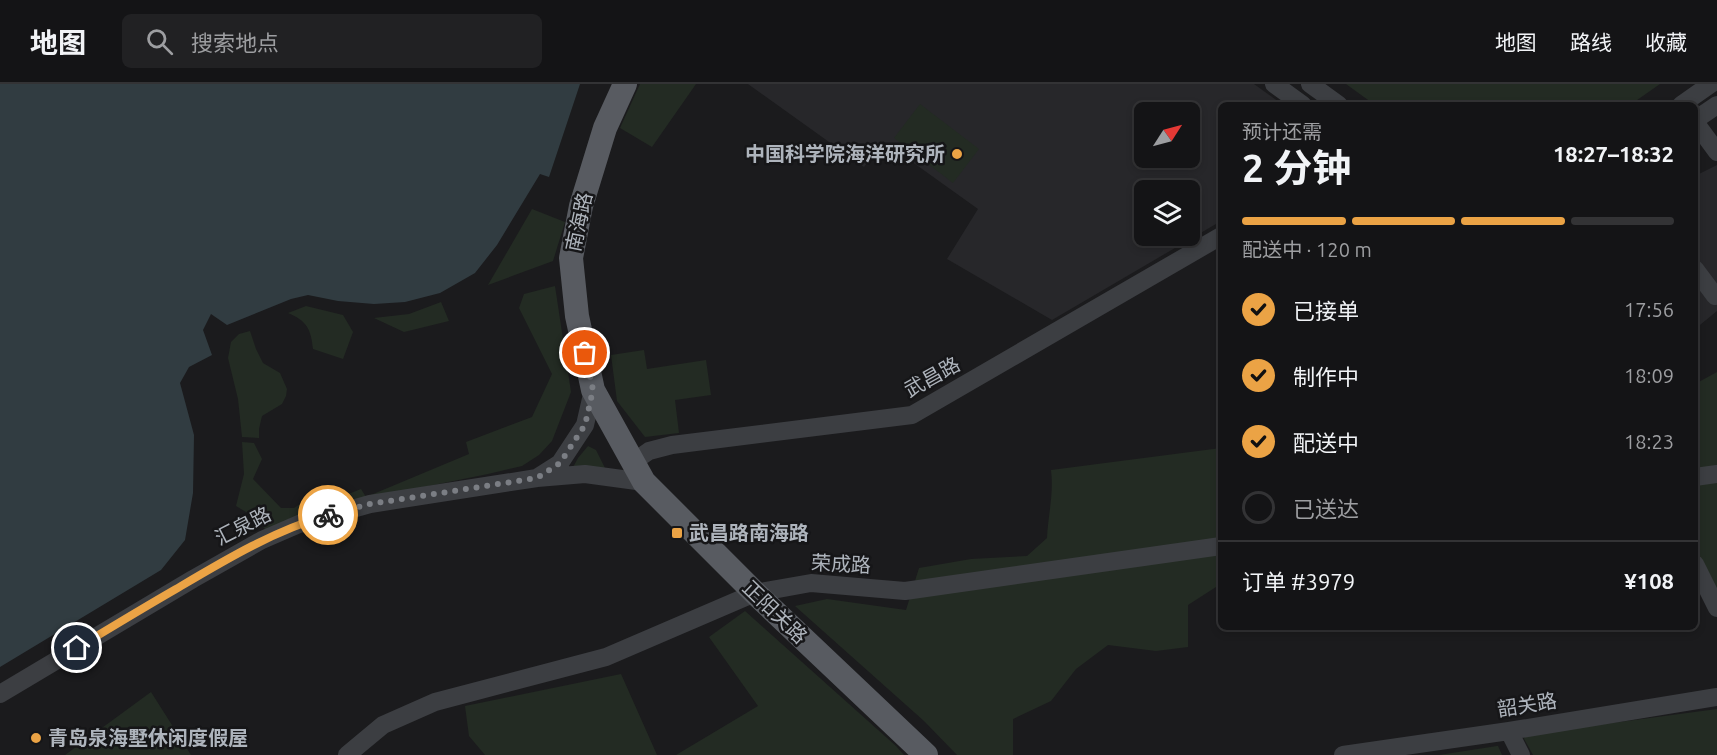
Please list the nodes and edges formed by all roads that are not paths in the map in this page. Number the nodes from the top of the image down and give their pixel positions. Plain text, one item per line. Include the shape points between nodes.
1 (625, 84) edge
2 (1274, 84) edge
3 (1310, 84) edge
4 (1711, 84) edge
5 (1299, 102) edge
6 (1335, 102) edge
7 (1686, 102) edge
8 (1717, 105) edge
9 (1698, 119) edge
10 (1698, 125) edge
11 (1717, 152) edge
12 (1218, 238) edge
13 (1698, 273) edge
14 (1715, 296) dead end
15 (593, 390) junction
16 (638, 472) junction
17 (1717, 474) edge
18 (1698, 477) edge
19 (537, 478) junction
20 (1218, 546) edge
21 (1698, 570) edge
22 (755, 593) junction
23 (1717, 608) edge
24 (0, 694) edge
25 (1717, 697) edge
26 (1509, 731) junction
27 (347, 755) edge
28 (926, 755) edge
29 (1343, 755) edge
30 (1521, 755) edge

1 - 15 main road, 南海路 via 605,128 581,206 571,258 577,316
2 - 5 street
3 - 6 street
4 - 7 street
8 - 9 street
10 - 11 street
12 - 16 street, 武昌路 via 912,416 672,445 649,451
13 - 14 street
15 - 16 main road, 南海路
15 - 19 street via 585,425 560,463
16 - 19 street, 汇泉路
16 - 22 main road, 正阳关路
17 - 18 street
19 - 24 street, 汇泉路 via 370,504 299,524 203,573
20 - 22 street, 荣成路 via 905,591 811,583
21 - 23 street
22 - 27 street, 荣成路 via 606,657 435,702 383,726
22 - 28 main road, 正阳关路
25 - 26 street, 韶关路
26 - 29 street, 韶关路
26 - 30 street

